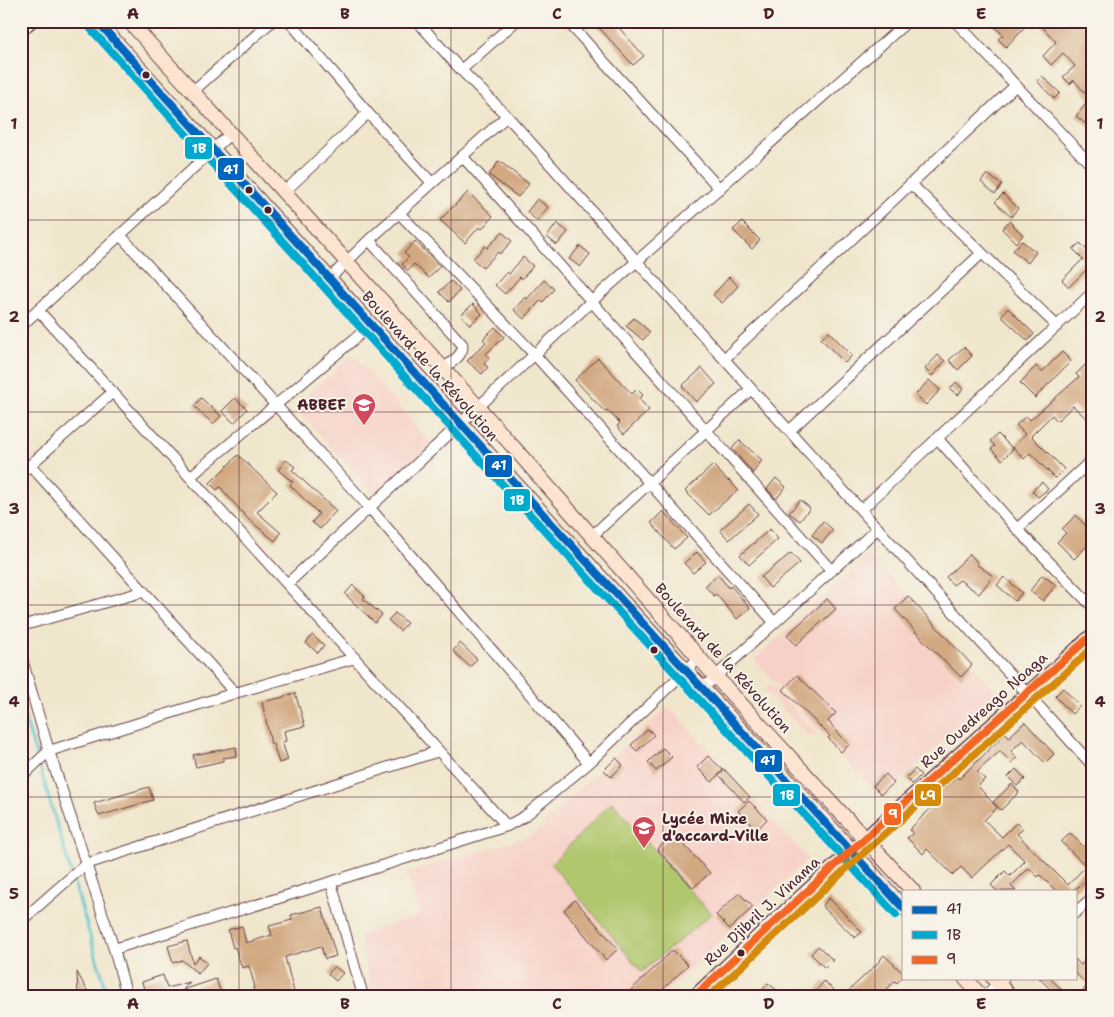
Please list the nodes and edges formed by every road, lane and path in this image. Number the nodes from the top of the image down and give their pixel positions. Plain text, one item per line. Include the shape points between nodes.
1 (36, 21) edge
2 (97, 21) edge
3 (129, 21) edge
4 (272, 21) edge
5 (289, 21) edge
6 (417, 21) edge
7 (516, 21) edge
8 (567, 21) edge
9 (908, 21) edge
10 (955, 21) edge
11 (21, 34) edge
12 (461, 70) junction
13 (1015, 86) junction
14 (192, 92) junction
15 (368, 113) junction
16 (507, 116) junction
17 (230, 134) junction
18 (212, 149) junction
19 (462, 156) junction
20 (1090, 160) edge
21 (432, 183) junction
22 (911, 184) junction
23 (720, 189) junction
24 (283, 193) junction
25 (399, 213) junction
26 (120, 235) junction
27 (369, 240) junction
28 (982, 254) junction
29 (637, 261) junction
30 (347, 262) junction
31 (329, 279) junction
32 (1093, 292) edge
33 (592, 300) junction
34 (38, 310) junction
35 (371, 325) junction
36 (21, 326) edge
37 (1057, 326) junction
38 (534, 354) junction
39 (724, 359) junction
40 (443, 369) junction
41 (752, 389) junction
42 (113, 392) junction
43 (276, 405) junction
44 (478, 408) junction
45 (460, 424) junction
46 (789, 430) junction
47 (705, 431) junction
48 (938, 439) junction
49 (1093, 459) edge
50 (30, 465) junction
51 (21, 473) edge
52 (190, 477) junction
53 (649, 483) junction
54 (369, 507) junction
55 (861, 510) junction
56 (878, 528) junction
57 (1017, 529) junction
58 (592, 536) junction
59 (831, 570) junction
60 (287, 584) junction
61 (142, 592) junction
62 (1093, 607) edge
63 (774, 622) junction
64 (21, 626) edge
65 (1093, 634) edge
66 (21, 656) edge
67 (355, 658) junction
68 (700, 658) junction
69 (686, 672) junction
70 (716, 676) junction
71 (702, 689) junction
72 (235, 693) junction
73 (1028, 693) junction
74 (49, 751) junction
75 (439, 751) junction
76 (589, 763) junction
77 (1093, 766) edge
78 (21, 777) edge
79 (507, 826) junction
80 (865, 838) junction
81 (852, 850) junction
82 (86, 864) junction
83 (331, 882) junction
84 (912, 890) edge
85 (1093, 897) edge
86 (902, 907) edge
87 (1076, 912) edge
88 (21, 921) edge
89 (114, 948) junction
90 (967, 980) edge
91 (999, 980) edge
92 (360, 995) edge
93 (127, 996) edge
94 (695, 996) edge
95 (981, 996) edge
96 (985, 996) edge
97 (1010, 996) edge

1 - 11 lane
2 - 18 main road, Boulevard de la Révolution
3 - 14 main road, Boulevard de la Révolution
4 - 14 street
5 - 15 street
6 - 12 street
7 - 12 street
8 - 23 street
9 - 23 street
10 - 13 street
12 - 16 street
13 - 20 street
13 - 22 street
14 - 17 main road, Boulevard de la Révolution
15 - 21 street
15 - 24 street
16 - 19 street
16 - 29 street
17 - 18 street
17 - 24 main road, Boulevard de la Révolution
18 - 26 street
18 - 31 main road, Boulevard de la Révolution
19 - 21 street
19 - 33 street
21 - 25 street
22 - 28 street
22 - 39 street
23 - 29 street
24 - 30 main road, Boulevard de la Révolution
25 - 27 street
25 - 38 street
26 - 34 street
26 - 43 street
27 - 30 street
27 - 40 street via 462,344 462,352
28 - 37 street
28 - 46 street
29 - 33 street
29 - 39 street
30 - 31 street
30 - 40 main road, Boulevard de la Révolution
31 - 35 main road, Boulevard de la Révolution
32 - 37 street
33 - 38 street
33 - 47 street
34 - 36 street
34 - 42 street
35 - 43 street
35 - 45 main road, Boulevard de la Révolution
37 - 48 street
38 - 44 street
38 - 53 street
39 - 41 street
40 - 44 main road, Boulevard de la Révolution
41 - 46 street
41 - 47 street
42 - 50 street
42 - 52 street
43 - 52 street
43 - 54 street
44 - 45 street
44 - 58 main road, Boulevard de la Révolution
45 - 54 street
45 - 69 main road, Boulevard de la Révolution
46 - 55 street
47 - 53 street
47 - 59 street
48 - 55 street
48 - 57 street
49 - 57 street
50 - 51 street
50 - 61 street
52 - 60 street
53 - 58 street
53 - 63 street
54 - 60 street
54 - 76 street
55 - 56 street
56 - 59 street
56 - 73 street
57 - 62 street
58 - 68 main road, Boulevard de la Révolution
59 - 63 street
60 - 67 street
61 - 64 street
61 - 72 street
63 - 70 street
65 - 73 street, Rue Ouedreago Noaga
66 - 74 street
67 - 72 street
67 - 75 street
68 - 69 street
68 - 70 main road, Boulevard de la Révolution
69 - 71 main road, Boulevard de la Révolution
69 - 76 street
70 - 71 street
70 - 80 main road, Boulevard de la Révolution
71 - 81 main road, Boulevard de la Révolution
72 - 74 street
73 - 77 street
73 - 80 street, Rue Ouedreago Noaga
74 - 78 street
74 - 82 street
75 - 79 street
75 - 82 street
76 - 79 street via 525,816
79 - 83 street
80 - 81 street, Rue Ouedreago Noaga
80 - 84 main road, Boulevard de la Révolution
81 - 86 main road, Boulevard de la Révolution
81 - 94 street, Rue Djibril J. Vinama
82 - 88 street
82 - 89 street
83 - 89 street
83 - 92 street
85 - 87 street
89 - 93 street
90 - 95 main road
91 - 96 street
91 - 97 main road

